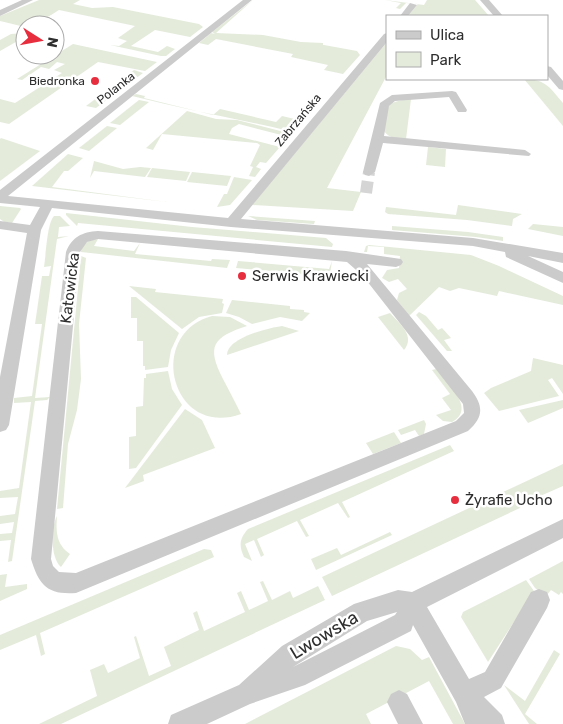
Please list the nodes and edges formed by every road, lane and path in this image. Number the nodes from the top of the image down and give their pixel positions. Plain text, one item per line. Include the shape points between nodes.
1 (29, 0) edge
2 (248, 0) edge
3 (484, 0) edge
4 (414, 5) dead end
5 (0, 13) edge
6 (405, 15) edge
7 (498, 15) edge
8 (386, 37) edge
9 (548, 71) edge
10 (563, 87) edge
11 (462, 110) dead end
12 (378, 139) junction
13 (525, 154) dead end
14 (369, 172) tunnel mouth
15 (0, 197) edge
16 (48, 204) junction
17 (231, 223) junction
18 (0, 225) edge
19 (34, 230) junction
20 (474, 242) junction
21 (346, 256) junction
22 (563, 258) edge
23 (396, 262) dead end
24 (563, 278) edge
25 (0, 425) edge
26 (563, 528) edge
27 (539, 600) dead end
28 (413, 603) junction
29 (464, 694) junction
30 (399, 702) dead end
31 (180, 724) edge
32 (411, 724) edge
33 (477, 724) edge
34 (493, 724) edge

1 - 5 street
2 - 15 street, Polanka
3 - 7 street
4 - 6 street
8 - 17 street, Zabrzańska
9 - 10 street
11 - 12 street via 452,94 392,98 384,105
12 - 13 street
12 - 14 street
15 - 16 street
16 - 17 street
16 - 19 street
17 - 20 street
18 - 19 street
19 - 25 street
20 - 22 street
20 - 24 street via 504,251
21 - 21 street, Katowicka via 98,235 77,242 73,252 41,559 50,580 62,584 76,583 462,426 470,419 474,411 472,402 368,273
21 - 23 street, Katowicka
26 - 28 street
27 - 29 street via 493,680
28 - 29 street
28 - 31 street, Lwowska via 403,623 297,677 247,693
29 - 33 street
29 - 34 street
30 - 32 street

